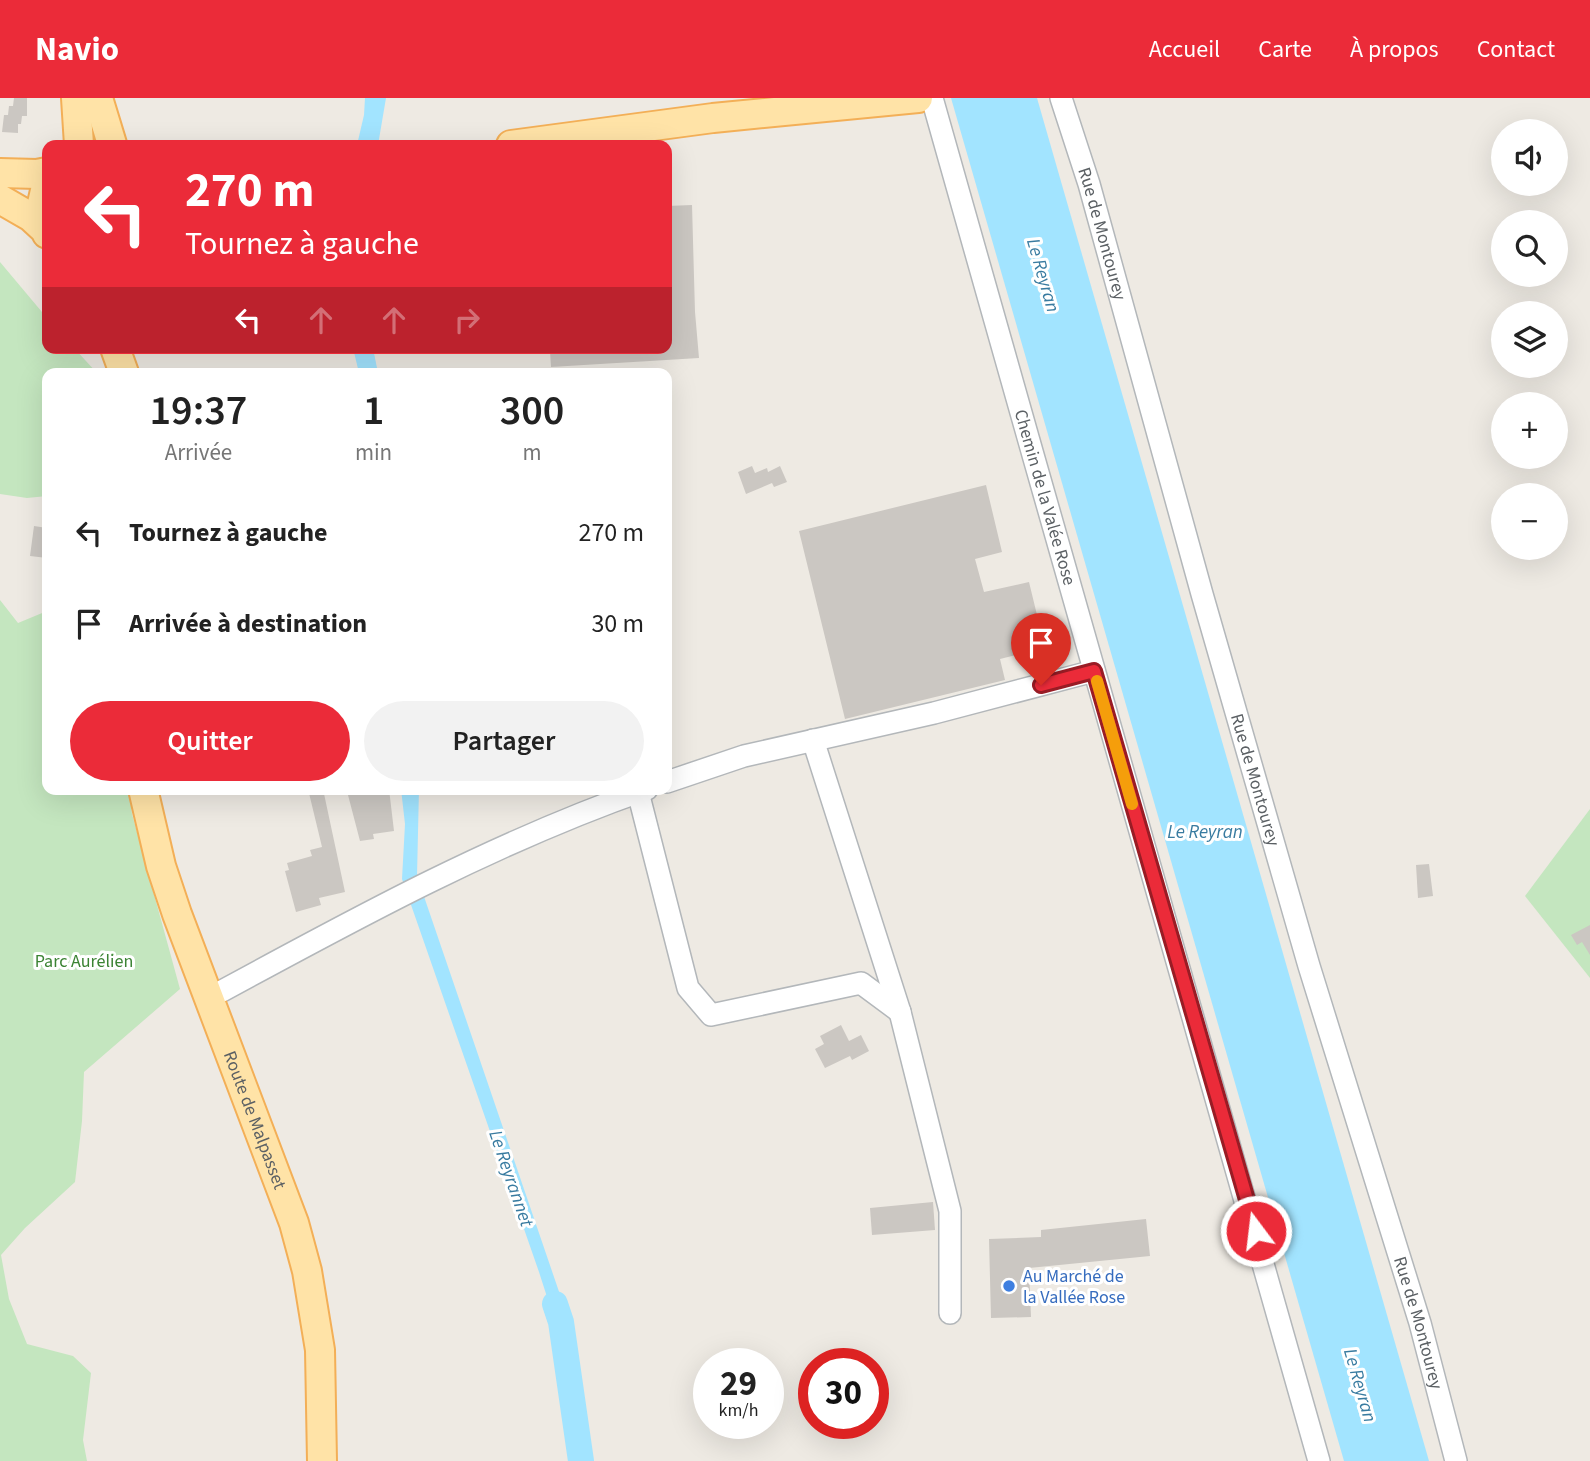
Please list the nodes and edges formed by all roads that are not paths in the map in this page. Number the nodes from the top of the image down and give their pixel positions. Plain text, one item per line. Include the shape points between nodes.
1 (76, 98) edge
2 (98, 98) edge
3 (918, 98) edge
4 (932, 98) edge
5 (1061, 98) edge
6 (79, 140) edge
7 (106, 140) edge
8 (548, 140) edge
9 (0, 173) edge
10 (42, 173) edge
11 (0, 199) edge
12 (42, 227) edge
13 (1094, 671) junction
14 (813, 740) junction
15 (672, 780) edge
16 (144, 795) edge
17 (160, 795) edge
18 (631, 795) edge
19 (644, 795) edge
20 (222, 991) junction
21 (900, 1012) junction
22 (950, 1313) dead end
23 (322, 1461) edge
24 (338, 1461) edge
25 (1319, 1461) edge
26 (1456, 1461) edge

1 - 6 main road
2 - 7 main road
3 - 8 main road
4 - 13 street, Chemin de la Valée Rose
5 - 26 street, Rue de Montourey via 1310,966 1420,1323
9 - 10 main road
11 - 12 main road
13 - 14 street
13 - 25 street, Chemin de la Valée Rose
14 - 15 street via 744,755
14 - 21 street
16 - 23 main road, Route de Malpasset via 165,878 294,1223 320,1350
17 - 20 main road, Route de Malpasset via 179,875
18 - 20 street via 429,880
19 - 21 street via 688,988 711,1015 861,982
20 - 24 main road, Route de Malpasset via 321,1266 330,1319
21 - 22 street via 950,1211

